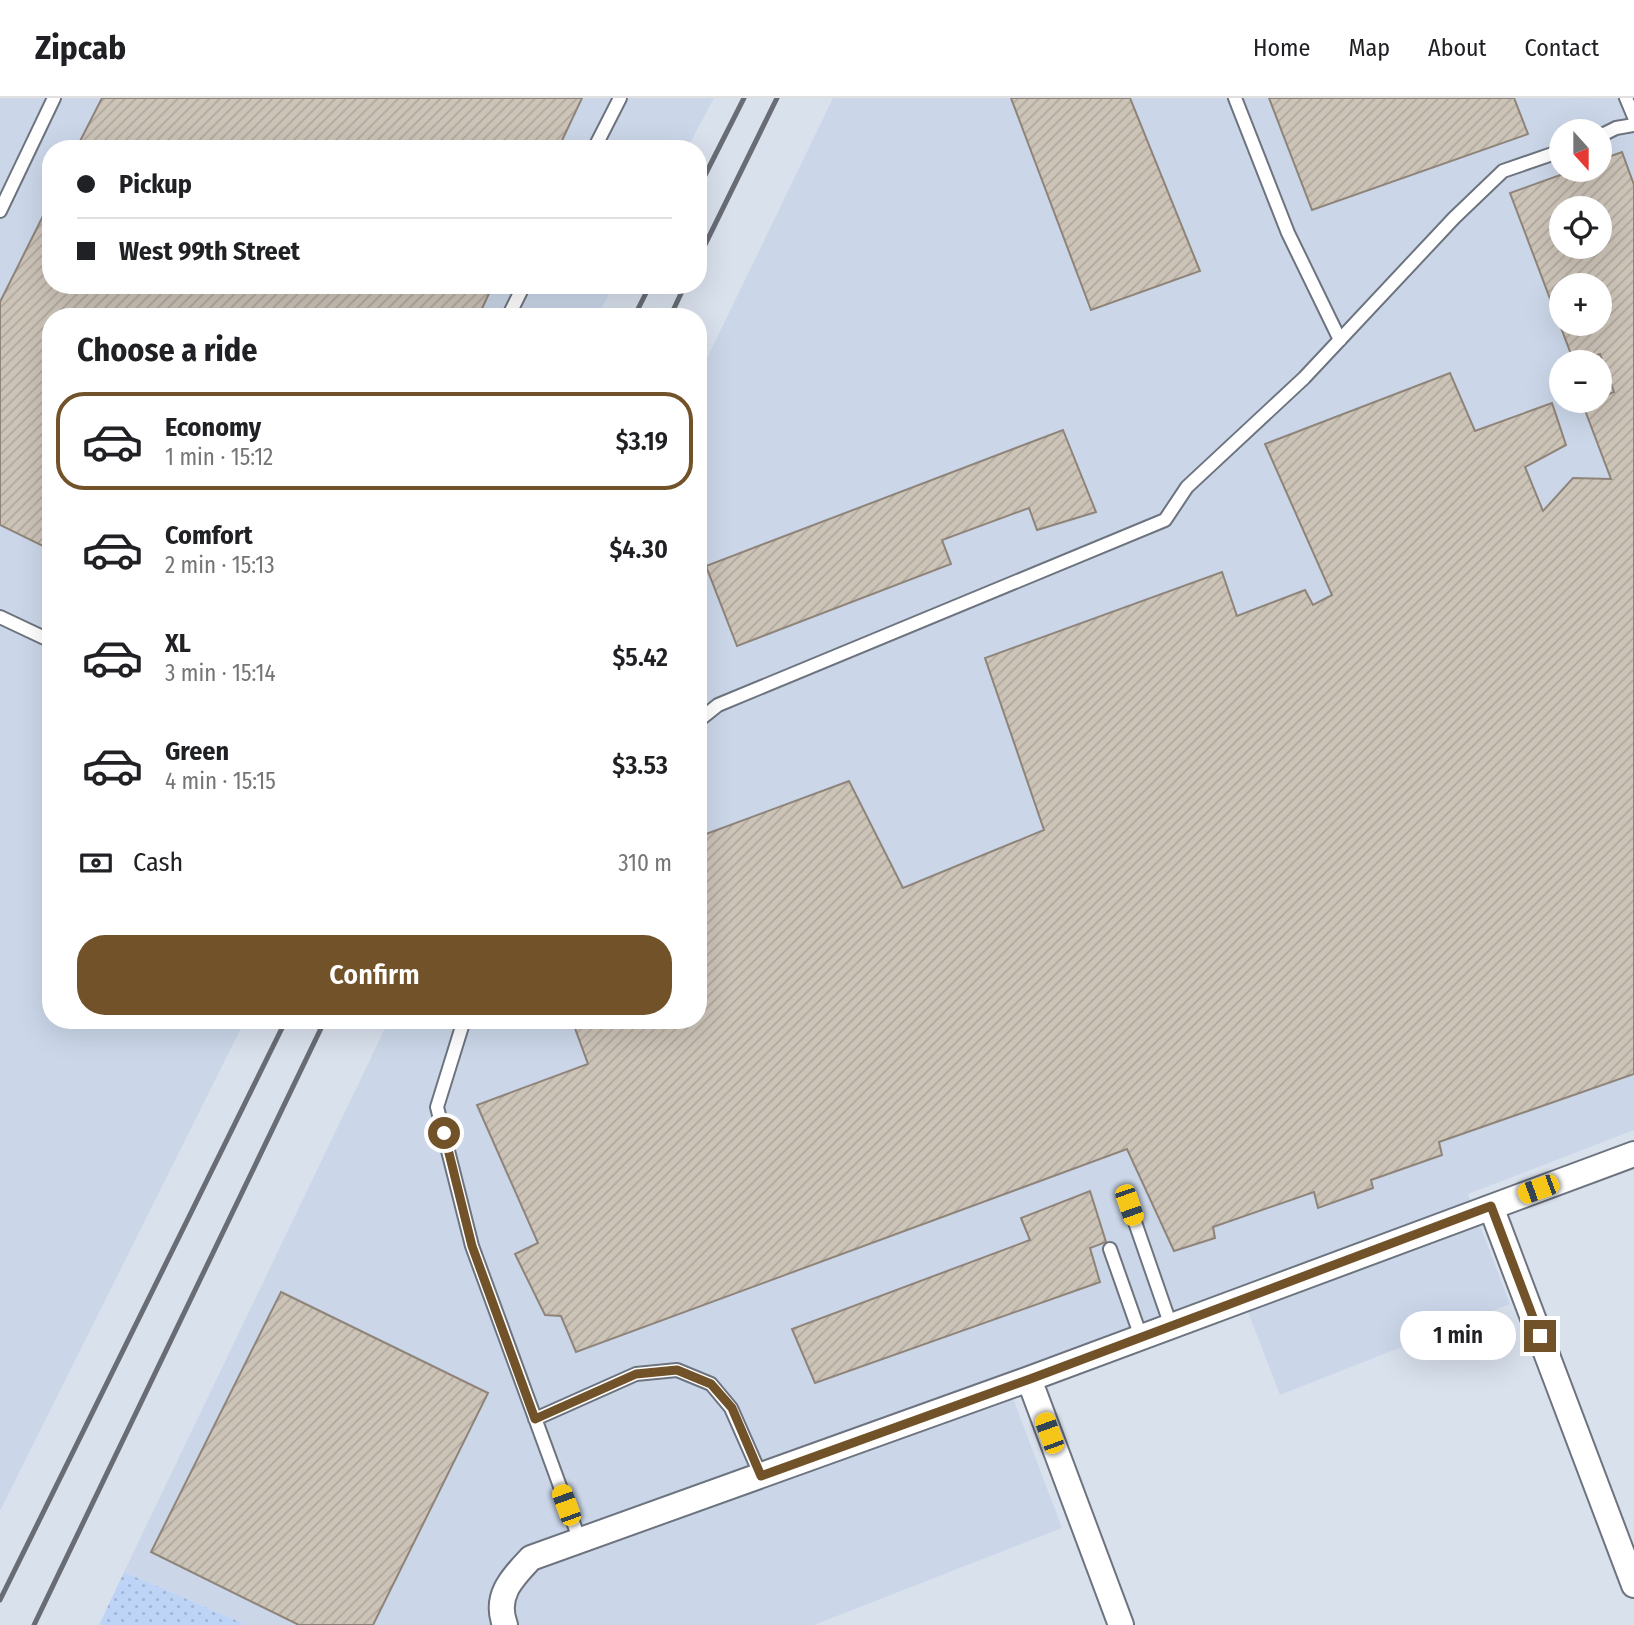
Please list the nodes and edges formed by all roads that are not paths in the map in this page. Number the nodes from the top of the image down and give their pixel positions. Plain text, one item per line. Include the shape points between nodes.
1 (54, 98) edge
2 (620, 98) edge
3 (1235, 98) edge
4 (1626, 98) edge
5 (1634, 117) edge
6 (1634, 125) edge
7 (1612, 130) edge
8 (599, 140) edge
9 (1549, 154) edge
10 (0, 211) edge
11 (1340, 340) junction
12 (0, 617) edge
13 (42, 637) edge
14 (707, 714) edge
15 (461, 1029) edge
16 (1634, 1154) edge
17 (1129, 1205) dead end
18 (1491, 1206) junction
19 (1110, 1248) dead end
20 (1171, 1326) junction
21 (1141, 1337) junction
22 (1030, 1379) junction
23 (535, 1419) junction
24 (761, 1476) junction
25 (580, 1541) junction
26 (1634, 1585) edge
27 (505, 1625) edge
28 (1121, 1625) edge

1 - 10 lane
2 - 8 lane
3 - 11 lane via 1288,233
4 - 5 lane
6 - 7 lane
9 - 11 lane via 1503,171
11 - 14 lane via 1186,487 1165,520 718,705
12 - 13 lane
15 - 23 lane via 437,1107 472,1246
16 - 18 street
17 - 20 lane
18 - 20 street
18 - 26 street
19 - 21 lane
20 - 21 street
21 - 22 street
22 - 24 street
22 - 28 street
23 - 24 lane via 636,1374 677,1370 711,1384 732,1408
23 - 25 lane
24 - 25 street
25 - 27 street via 531,1558 507,1584 501,1614

